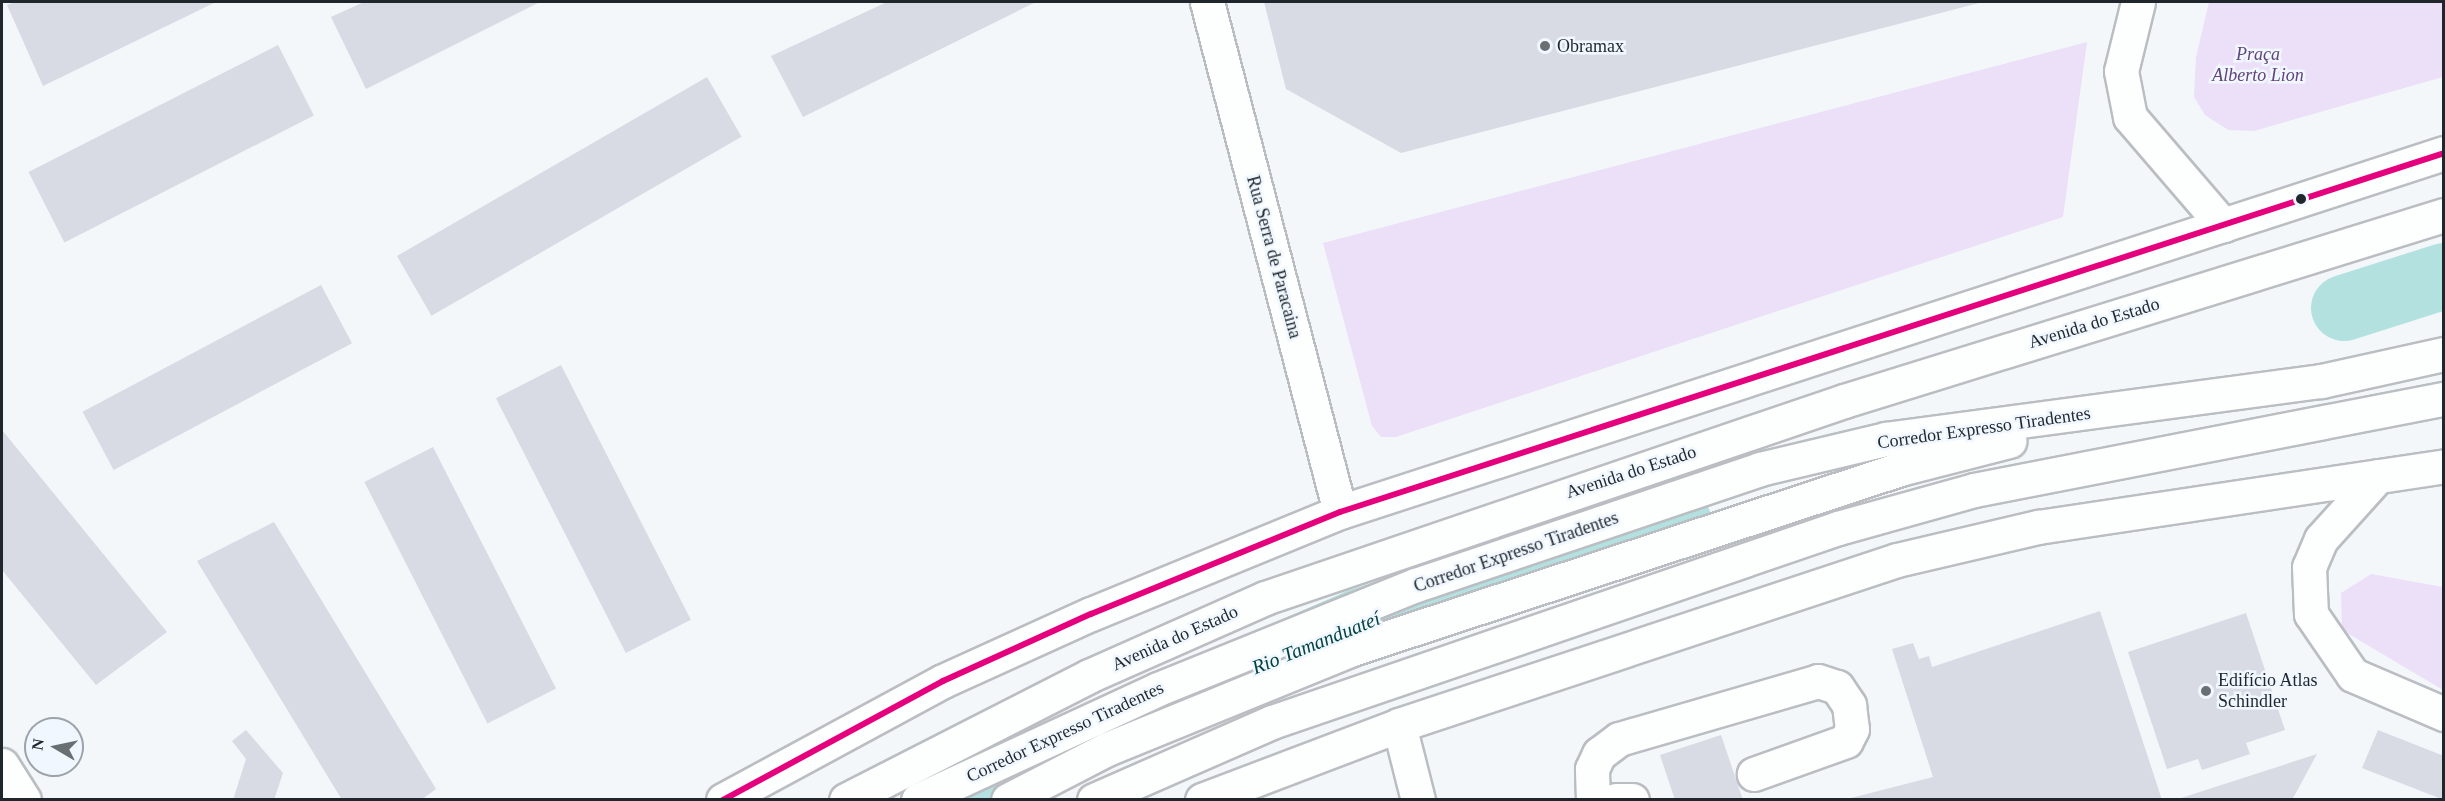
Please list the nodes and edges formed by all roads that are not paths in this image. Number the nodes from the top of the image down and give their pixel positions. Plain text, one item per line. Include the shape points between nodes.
1 (1208, 2) edge
2 (2138, 2) edge
3 (2444, 153) edge
4 (2444, 215) edge
5 (2223, 225) junction
6 (2444, 354) edge
7 (2444, 399) edge
8 (2144, 406) junction
9 (2444, 466) edge
10 (2378, 476) junction
11 (1340, 512) junction
12 (2444, 714) edge
13 (1399, 725) junction
14 (2, 765) edge
15 (1754, 774) dead end
16 (24, 800) edge
17 (723, 800) edge
18 (846, 800) edge
19 (918, 800) edge
20 (1008, 800) edge
21 (1094, 800) edge
22 (1202, 800) edge
23 (1418, 800) edge
24 (1593, 800) edge
25 (1616, 800) edge
26 (1632, 800) edge

1 - 11 main road, Rua Serra de Paracaina
2 - 5 main road via 2121,71 2130,117
3 - 5 main road
4 - 18 main road, Avenida do Estado via 1844,401 1265,598 1089,676
5 - 11 main road
6 - 8 main road, Corredor Expresso Tiradentes via 2321,381
7 - 21 main road via 1974,490 1838,528 1272,722
8 - 19 main road, Corredor Expresso Tiradentes via 1886,439 1760,469 1416,585 1158,689
8 - 20 main road, Corredor Expresso Tiradentes via 1900,469 1352,649 1107,749
9 - 10 main road
10 - 12 main road via 2321,539 2309,567 2311,614 2354,675
10 - 13 main road via 2038,526 1897,561
11 - 17 main road via 1091,614 943,681
13 - 22 main road
13 - 23 main road
14 - 16 main road
15 - 24 main road via 1846,741 1852,729 1849,705 1837,687 1818,681 1619,739 1599,754 1592,769
25 - 26 main road

